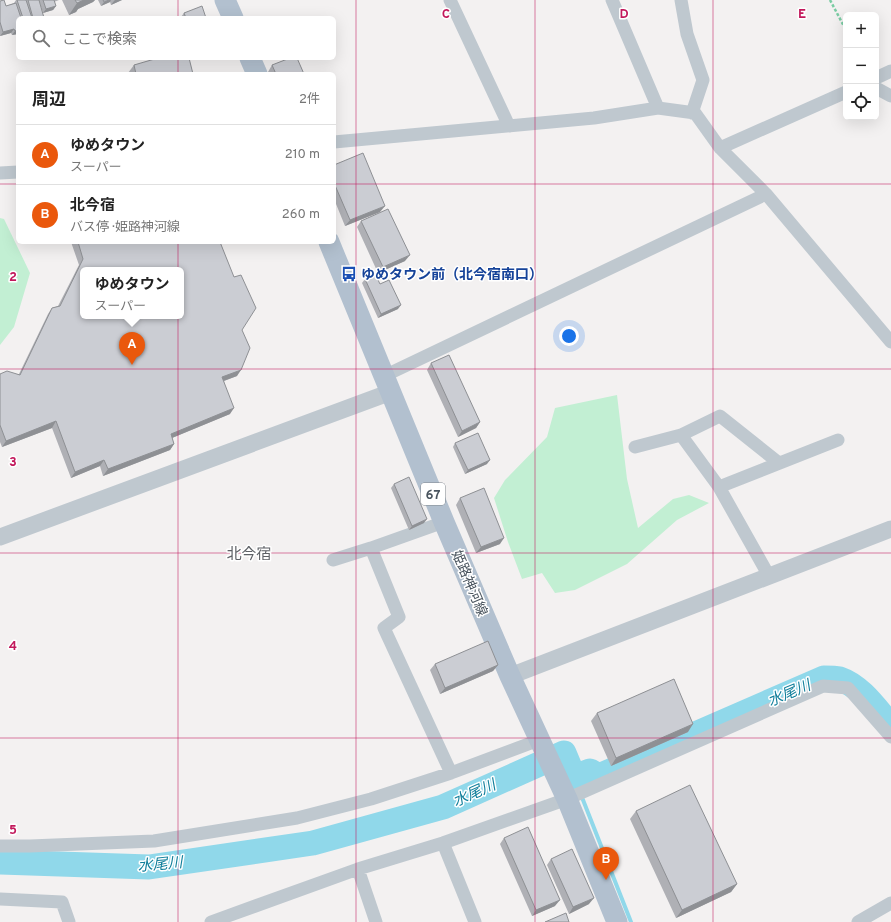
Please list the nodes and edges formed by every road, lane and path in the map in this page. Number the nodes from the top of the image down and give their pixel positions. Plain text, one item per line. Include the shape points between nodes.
1 (225, 0) edge
2 (450, 0) edge
3 (612, 0) edge
4 (681, 0) edge
5 (830, 0) edge
6 (232, 16) edge
7 (843, 24) edge
8 (251, 60) edge
9 (891, 71) edge
10 (256, 72) edge
11 (879, 77) edge
12 (879, 90) edge
13 (843, 93) edge
14 (891, 96) edge
15 (658, 108) junction
16 (692, 113) junction
17 (509, 126) junction
18 (336, 142) edge
19 (720, 148) junction
20 (16, 172) edge
21 (0, 173) edge
22 (766, 194) junction
23 (330, 244) edge
24 (891, 342) edge
25 (388, 384) junction
26 (680, 435) junction
27 (838, 440) dead end
28 (635, 448) dead end
29 (779, 463) junction
30 (719, 486) junction
31 (444, 522) junction
32 (891, 529) edge
33 (0, 537) edge
34 (370, 548) junction
35 (333, 560) dead end
36 (769, 576) junction
37 (510, 676) junction
38 (891, 737) edge
39 (540, 742) junction
40 (451, 773) junction
41 (565, 796) junction
42 (443, 843) junction
43 (0, 846) edge
44 (358, 869) junction
45 (0, 899) edge
46 (891, 903) edge
47 (69, 922) edge
48 (211, 922) edge
49 (376, 922) edge
50 (475, 922) edge
51 (617, 922) edge
52 (858, 922) edge

1 - 6 main road
2 - 17 street
3 - 15 street
4 - 16 street via 687,34 703,80
5 - 7 path
8 - 10 main road
9 - 11 street
12 - 14 street
13 - 19 street
15 - 16 street
15 - 17 street via 594,118
16 - 19 street via 695,113
17 - 18 street
19 - 22 street
20 - 21 street
22 - 24 street
22 - 25 street
23 - 25 main road, 姫路神河線 / 67
25 - 31 main road, 姫路神河線 / 67
25 - 33 street
26 - 28 street
26 - 29 street via 720,416
26 - 30 street
27 - 29 street
29 - 30 street
30 - 36 street
31 - 34 street
31 - 37 main road, 姫路神河線 / 67
32 - 36 street
34 - 35 street
34 - 40 street via 399,617 384,628
36 - 37 street
37 - 39 main road, 姫路神河線 / 67
38 - 41 street via 848,688 823,686
39 - 40 street
39 - 41 main road, 姫路神河線 / 67
40 - 43 street via 371,799 297,818 154,841
41 - 42 street
41 - 51 main road, 姫路神河線 / 67
42 - 44 street
42 - 50 street
44 - 48 street
44 - 49 street
45 - 47 street via 62,902
46 - 52 street

